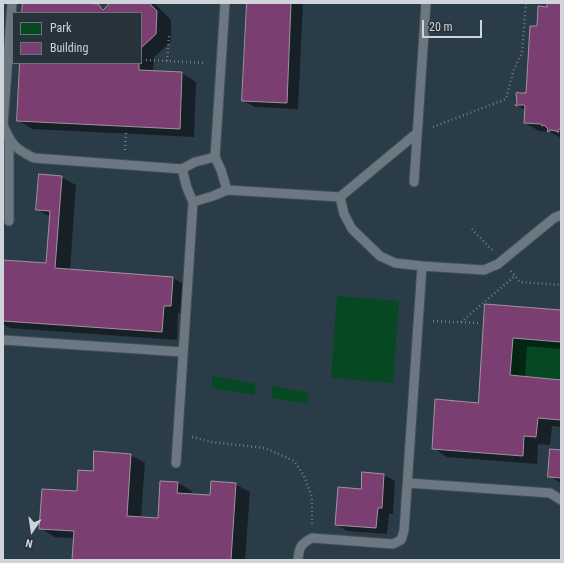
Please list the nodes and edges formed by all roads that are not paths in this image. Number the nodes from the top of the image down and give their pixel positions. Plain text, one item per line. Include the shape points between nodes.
1 (12, 3) edge
2 (225, 3) edge
3 (426, 3) edge
4 (417, 133) junction
5 (9, 139) junction
6 (215, 157) junction
7 (182, 168) junction
8 (414, 182) dead end
9 (226, 190) junction
10 (340, 197) junction
11 (193, 202) junction
12 (561, 215) edge
13 (9, 221) dead end
14 (422, 266) junction
15 (3, 340) edge
16 (183, 352) junction
17 (176, 463) dead end
18 (408, 483) junction
19 (561, 500) edge
20 (298, 560) edge

1 - 5 lane via 3,125
2 - 6 lane
3 - 4 lane
4 - 8 lane
4 - 10 lane
5 - 7 lane via 19,151 34,158
5 - 13 lane
6 - 7 lane
6 - 9 lane
7 - 11 lane
9 - 10 lane
9 - 11 lane
10 - 14 lane via 344,214 352,229 380,256 394,263
11 - 16 lane
12 - 14 lane via 498,264 484,270
14 - 18 lane
15 - 16 lane
16 - 17 lane
18 - 19 lane via 550,493
18 - 20 lane via 404,532 400,540 393,544 312,538 304,542 299,550

